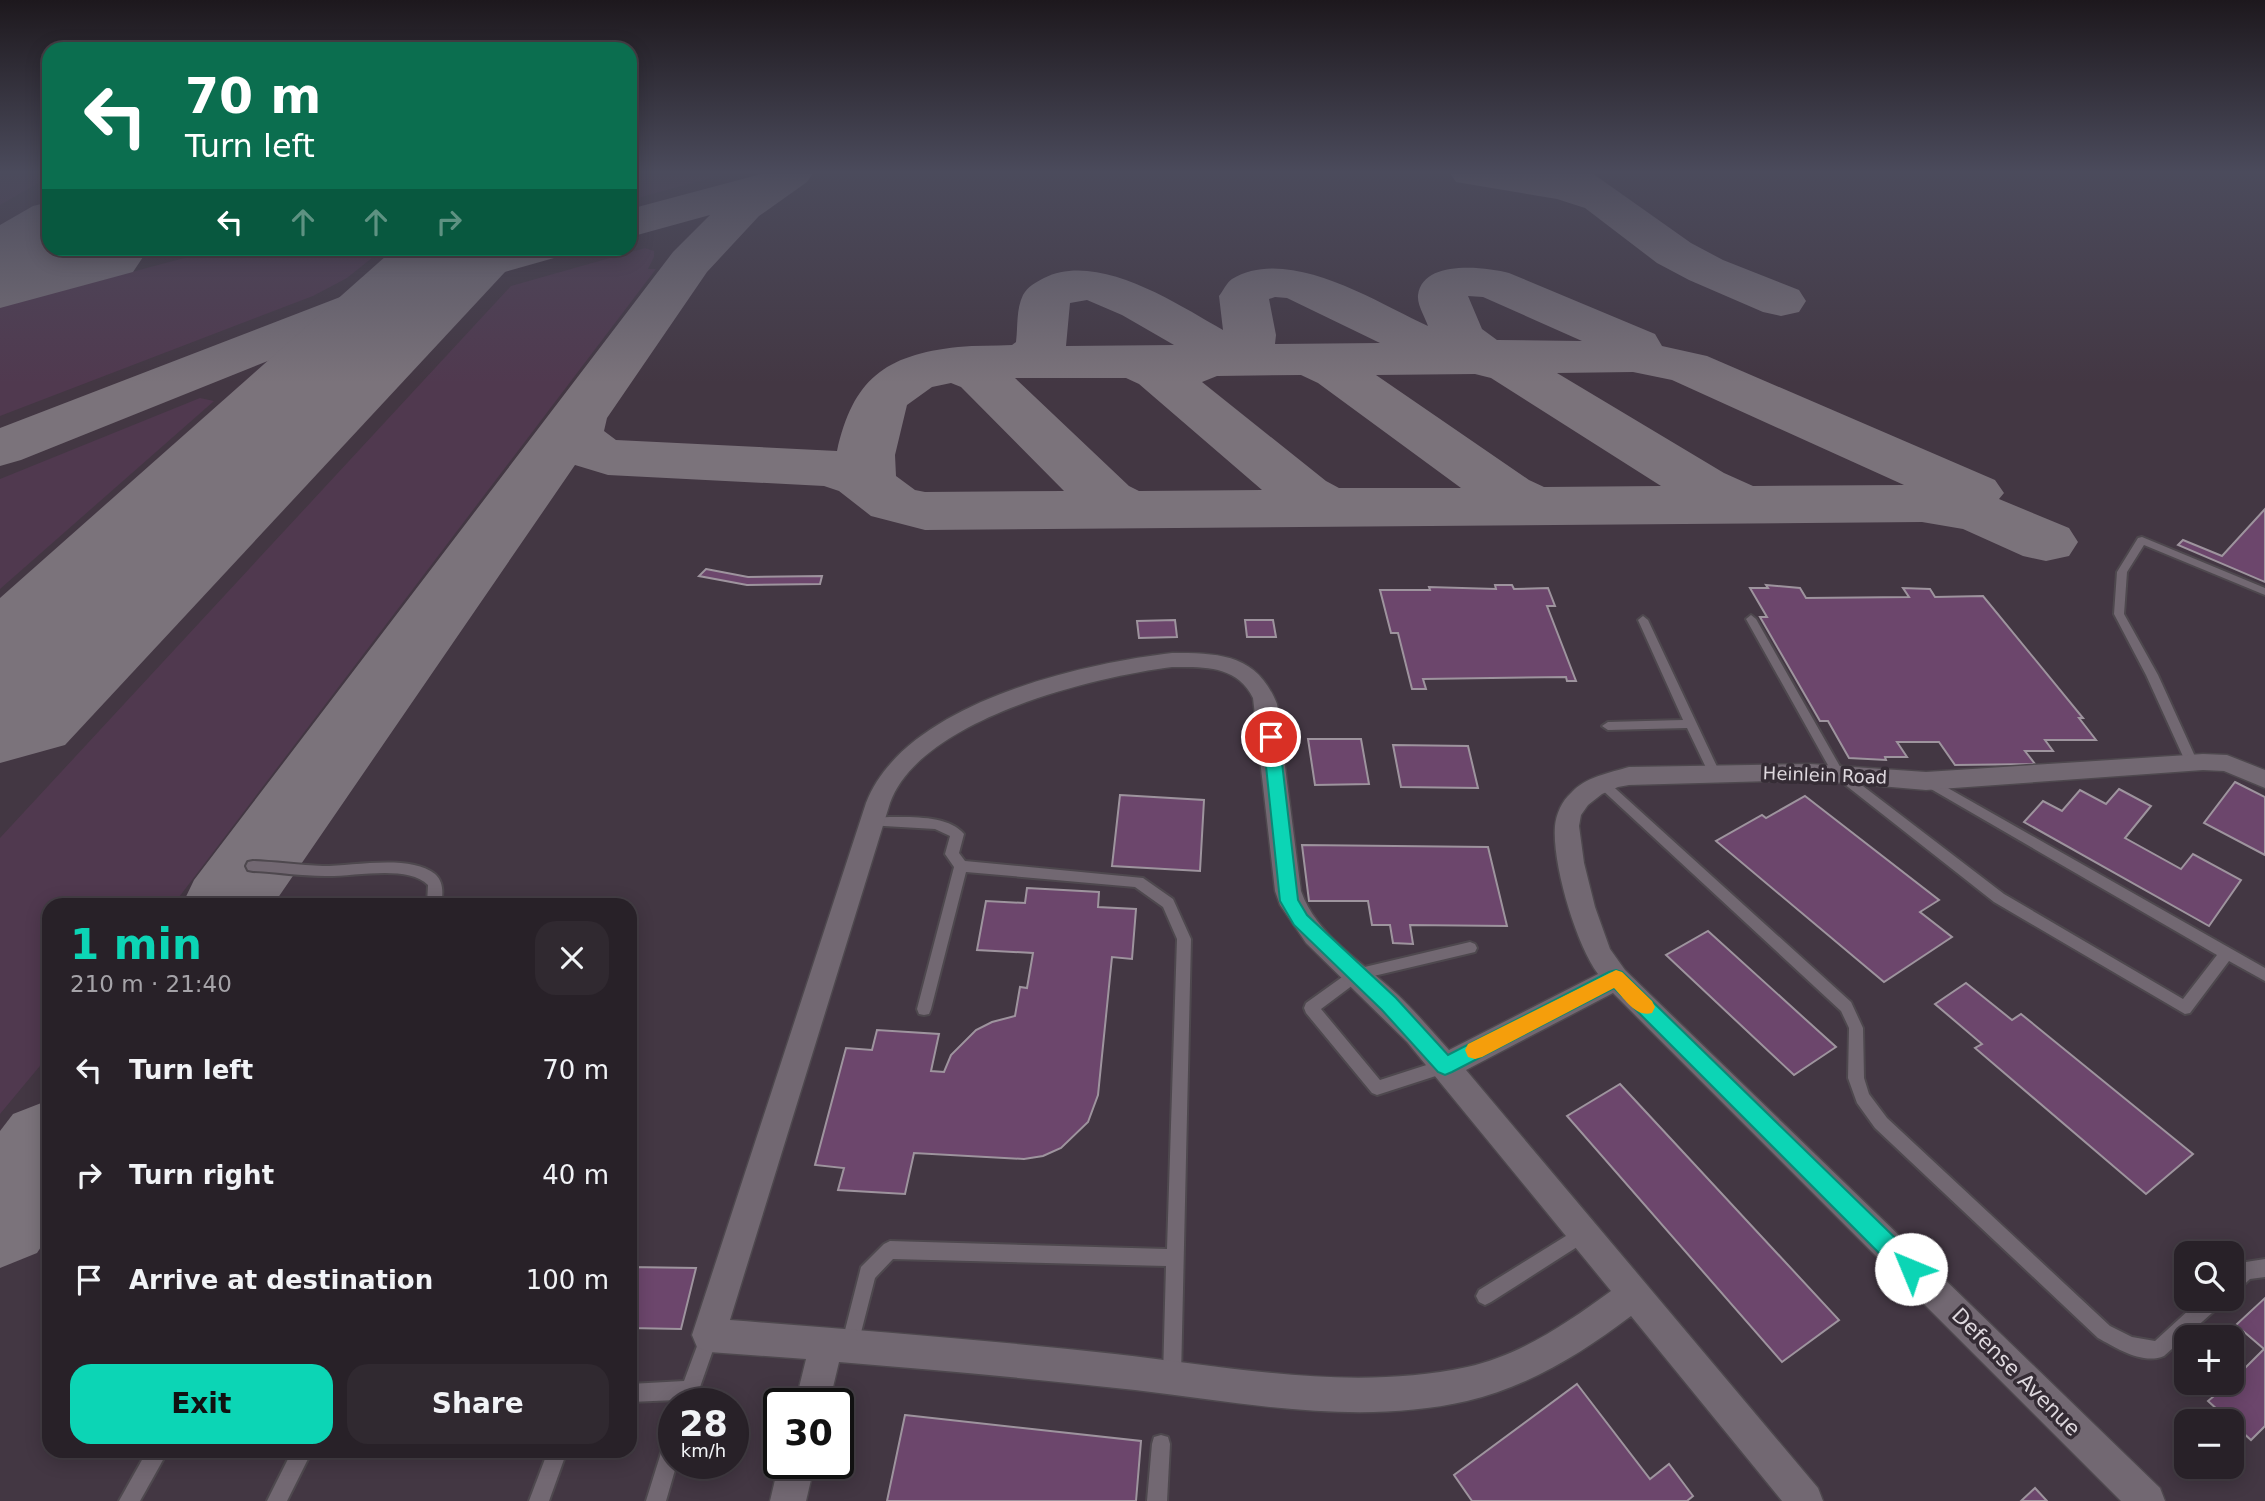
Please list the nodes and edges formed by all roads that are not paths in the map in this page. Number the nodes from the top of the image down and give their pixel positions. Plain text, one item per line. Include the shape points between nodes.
1 (2265, 592) edge
2 (1751, 619) dead end
3 (1643, 620) dead end
4 (1691, 724) junction
5 (1608, 726) dead end
6 (2192, 763) junction
7 (1714, 773) junction
8 (1838, 773) junction
9 (2265, 779) edge
10 (1926, 780) junction
11 (1602, 783) junction
12 (872, 822) junction
13 (253, 866) dead end
14 (961, 866) junction
15 (435, 898) edge
16 (1470, 948) dead end
17 (2227, 953) junction
18 (1357, 974) junction
19 (2265, 975) edge
20 (1616, 978) junction
21 (924, 1009) dead end
22 (1445, 1066) junction
23 (1583, 1234) junction
24 (1175, 1258) junction
25 (2265, 1268) edge
26 (2244, 1273) edge
27 (1633, 1295) junction
28 (1485, 1296) dead end
29 (2202, 1311) edge
30 (709, 1335) junction
31 (838, 1345) junction
32 (1172, 1378) junction
33 (691, 1388) edge
34 (819, 1388) edge
35 (637, 1393) edge
36 (658, 1395) edge
37 (1161, 1444) dead end
38 (154, 1458) edge
39 (298, 1458) edge
40 (554, 1458) edge
41 (662, 1479) edge
42 (793, 1479) edge
43 (129, 1501) edge
44 (277, 1501) edge
45 (539, 1501) edge
46 (656, 1501) edge
47 (788, 1501) edge
48 (1157, 1501) edge
49 (1805, 1501) edge
50 (2147, 1501) edge

1 - 6 lane via 2142,540 2122,572 2119,614
2 - 8 lane
3 - 4 lane
4 - 5 lane
4 - 7 lane
6 - 9 street, Heinlein Road via 2227,763
6 - 10 street, Heinlein Road
7 - 8 street, Heinlein Road
7 - 11 street, Heinlein Road via 1629,776
8 - 10 street, Heinlein Road
8 - 17 lane via 1999,898 2185,1008
10 - 17 lane
11 - 20 street, Heinlein Road via 1580,797 1568,816 1566,840 1588,925
11 - 29 lane via 1846,1007 1856,1028 1856,1079 1881,1123 2104,1332 2130,1346 2158,1350
12 - 14 lane via 937,824 957,834 952,854
12 - 18 street via 884,787 897,769 947,731 991,708 1047,687 1146,664 1192,660 1232,666 1250,676 1266,704 1289,901 1301,920
12 - 30 street
13 - 15 lane via 411,871 433,881
14 - 21 lane
14 - 24 lane via 1138,882 1168,903 1184,939
16 - 18 lane
17 - 19 lane
18 - 22 street
18 - 22 lane via 1311,1008 1377,1088
20 - 22 street
20 - 50 street, Defense Avenue
22 - 23 street
23 - 27 street
23 - 28 lane
24 - 31 lane via 891,1250 867,1273
24 - 32 lane
25 - 26 lane
27 - 32 street via 1532,1362 1439,1390 1365,1395
27 - 49 street
30 - 31 street
30 - 33 lane
31 - 32 street
31 - 34 street
35 - 36 lane
37 - 48 lane
38 - 43 lane
39 - 44 lane
40 - 45 lane
41 - 46 lane
42 - 47 street

